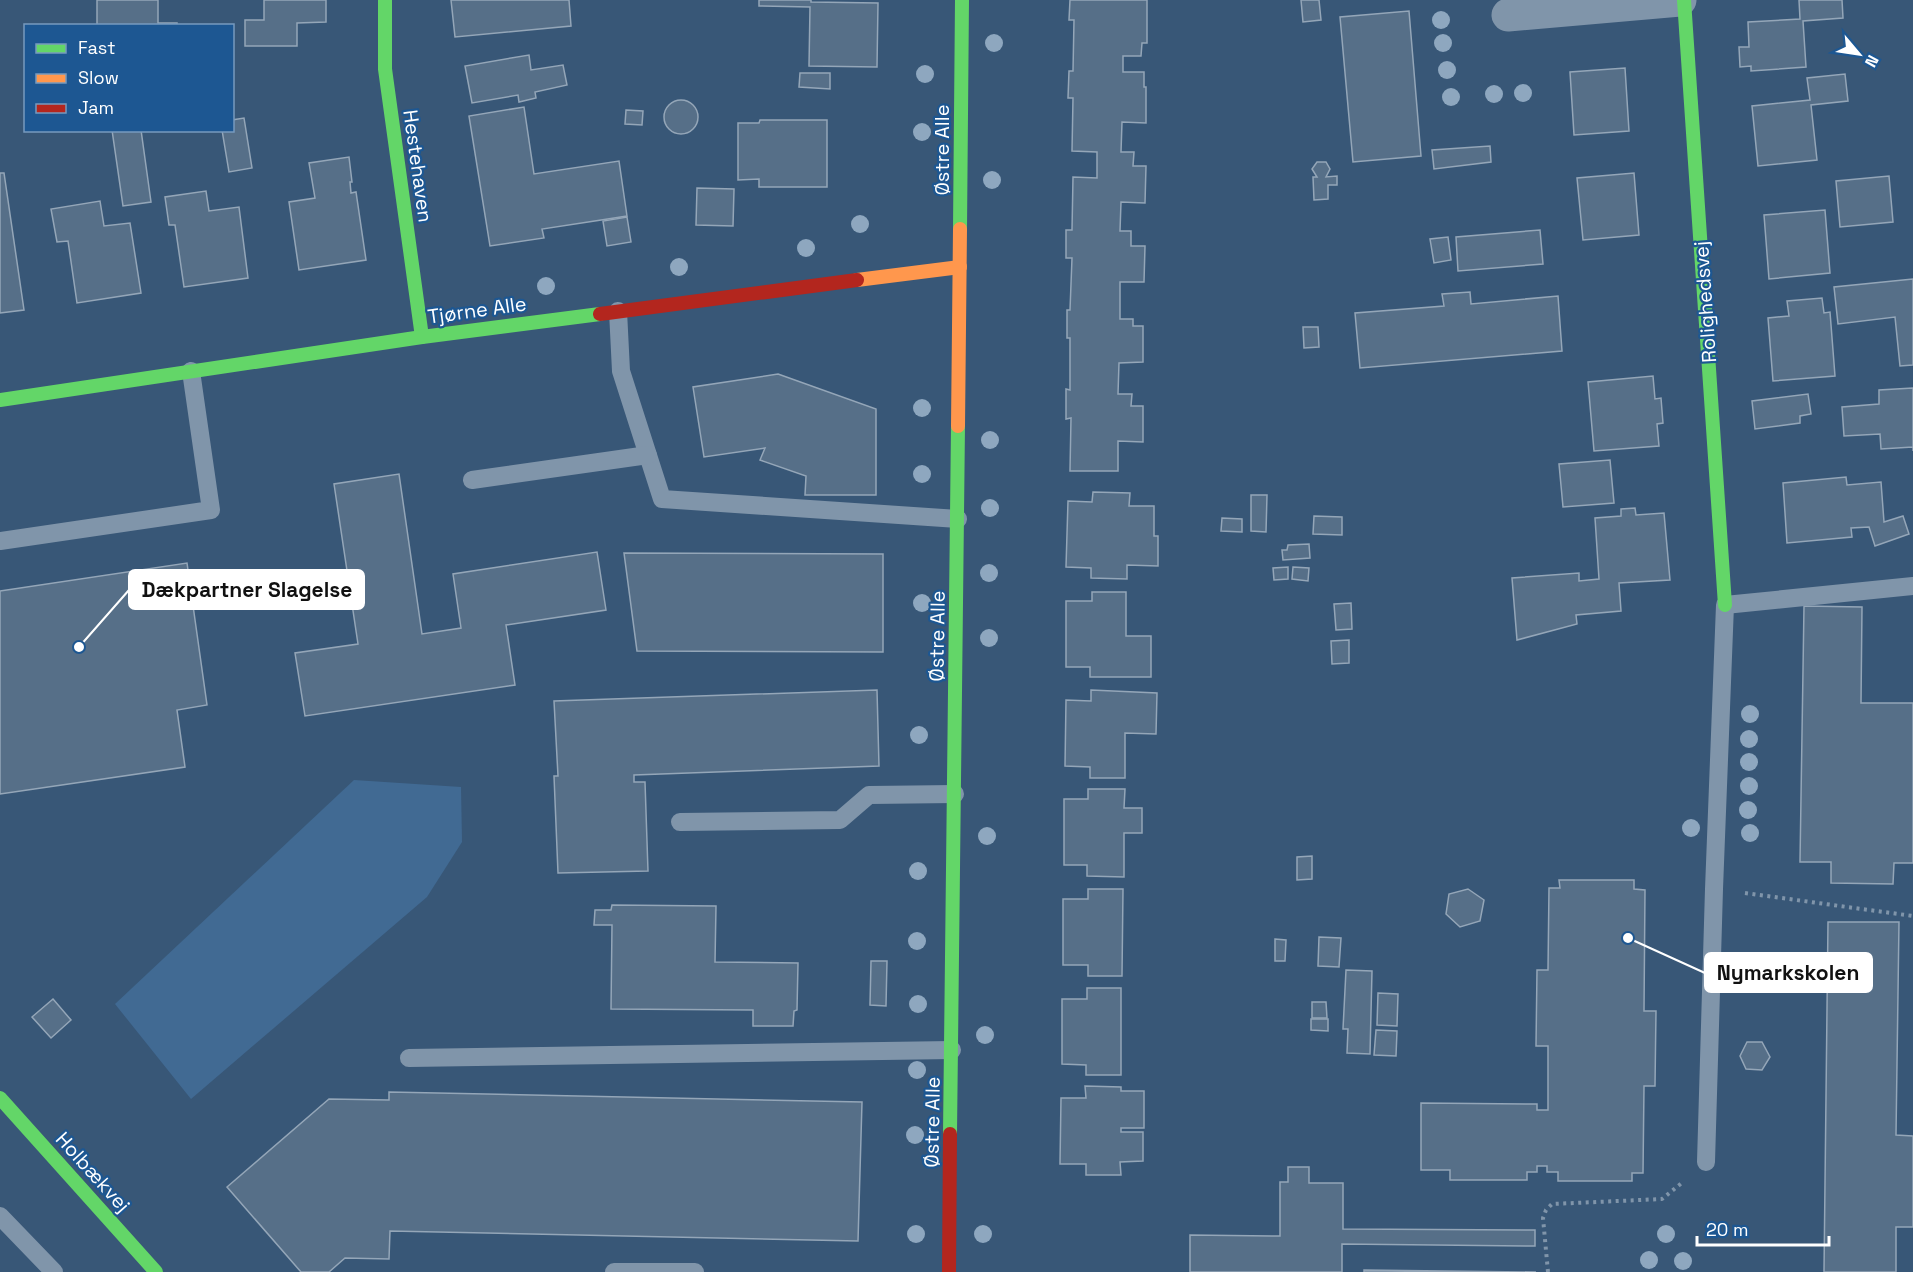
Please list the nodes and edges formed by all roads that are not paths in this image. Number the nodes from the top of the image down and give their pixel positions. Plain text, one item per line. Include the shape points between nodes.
1 (385, 0) edge
2 (962, 0) edge
3 (1680, 0) edge
4 (1684, 0) edge
5 (1508, 15) dead end
6 (960, 267) junction
7 (618, 311) junction
8 (422, 337) junction
9 (191, 371) junction
10 (0, 400) edge
11 (648, 454) junction
12 (472, 480) dead end
13 (958, 519) junction
14 (0, 541) edge
15 (1913, 586) edge
16 (1725, 604) junction
17 (955, 794) junction
18 (680, 822) dead end
19 (952, 1050) junction
20 (409, 1058) dead end
21 (2, 1103) edge
22 (1706, 1162) road end
23 (0, 1216) edge
24 (54, 1272) edge
25 (156, 1272) edge
26 (614, 1272) edge
27 (695, 1272) edge
28 (949, 1272) edge

1 - 8 street, Hestehaven via 386,69
2 - 6 street, Østre Alle
3 - 5 street
4 - 16 street, Rolighedsvej
6 - 7 street, Tjørne Alle
6 - 13 street, Østre Alle
7 - 8 street, Tjørne Alle
7 - 11 lane via 621,371
8 - 9 street, Tjørne Alle
9 - 10 street, Tjørne Alle
9 - 14 lane via 211,510
11 - 12 lane
11 - 13 lane via 662,499
13 - 17 street, Østre Alle
15 - 16 lane
16 - 22 lane
17 - 18 lane via 869,795 840,820
17 - 19 street, Østre Alle
19 - 20 lane
19 - 28 street, Østre Alle
21 - 25 street, Holbækvej
23 - 24 lane
26 - 27 lane

